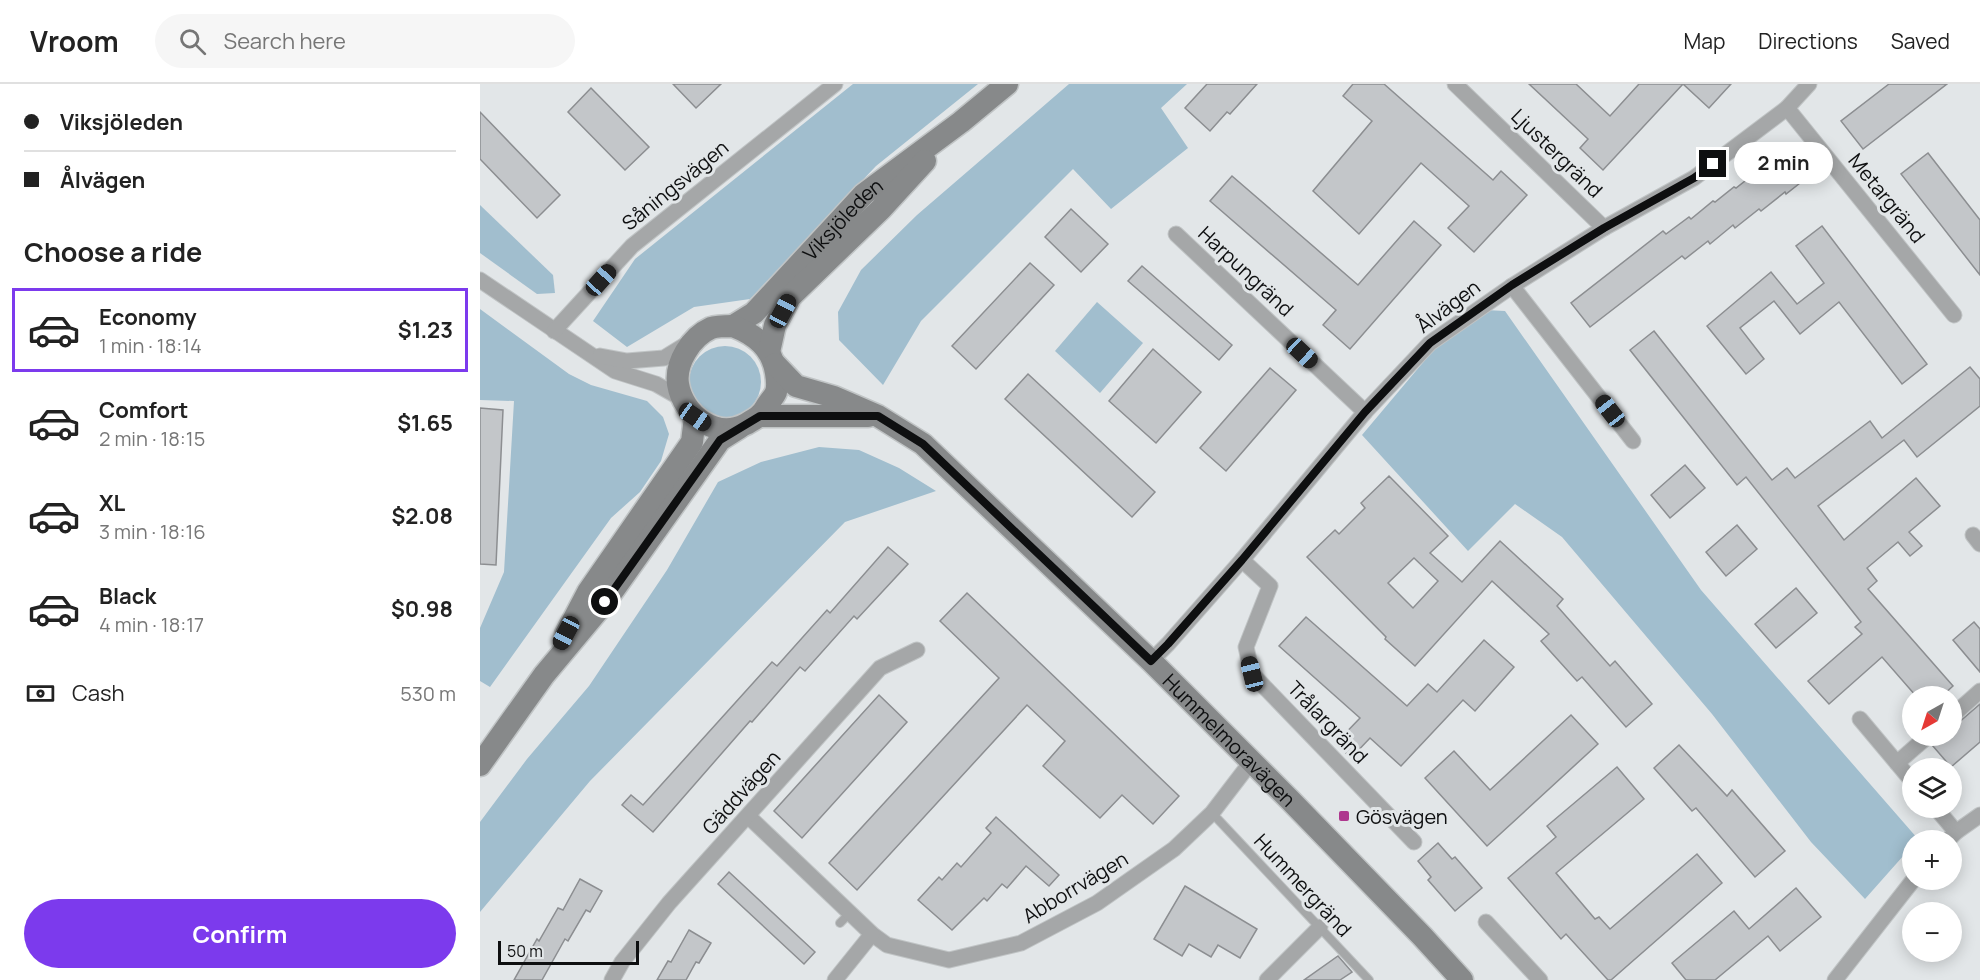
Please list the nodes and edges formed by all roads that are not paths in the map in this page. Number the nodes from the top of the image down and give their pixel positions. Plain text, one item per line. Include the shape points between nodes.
1 (835, 84) edge
2 (1007, 84) edge
3 (1455, 84) edge
4 (1809, 84) edge
5 (1787, 108) junction
6 (961, 122) junction
7 (1604, 228) junction
8 (1176, 234) dead end
9 (480, 280) edge
10 (1512, 285) junction
11 (1954, 315) dead end
12 (733, 326) junction
13 (554, 331) junction
14 (693, 341) junction
15 (592, 355) junction
16 (772, 358) junction
17 (690, 409) junction
18 (1365, 412) junction
19 (760, 416) junction
20 (878, 416) junction
21 (739, 428) junction
22 (1633, 441) dead end
23 (1242, 560) junction
24 (917, 650) dead end
25 (1151, 661) junction
26 (544, 675) junction
27 (1980, 691) edge
28 (1962, 707) edge
29 (1860, 719) dead end
30 (1916, 746) edge
31 (1251, 762) junction
32 (1897, 763) junction
33 (480, 765) edge
34 (1902, 769) edge
35 (1212, 813) junction
36 (1980, 815) edge
37 (748, 816) junction
38 (1960, 830) edge
39 (1414, 842) dead end
40 (1905, 890) edge
41 (1486, 922) dead end
42 (1320, 927) junction
43 (872, 934) junction
44 (612, 980) edge
45 (836, 980) edge
46 (1267, 980) edge
47 (1369, 980) edge
48 (1462, 980) edge
49 (1540, 980) edge
50 (1835, 980) edge

1 - 13 street, Såningsvägen via 632,246
2 - 6 main road, Viksjöleden
3 - 7 street, Ljustergränd
4 - 5 street, Ålvägen
5 - 7 street, Ålvägen via 1694,178
5 - 11 street, Metargränd
6 - 12 main road, Viksjöleden via 864,194 754,313
6 - 16 main road, Viksjöleden via 881,209 790,297 775,326
7 - 10 street, Ålvägen
8 - 18 street, Harpungränd
9 - 13 street
10 - 18 street, Ålvägen via 1430,343
10 - 22 street
12 - 14 main road via 711,328
12 - 16 main road via 761,341
13 - 15 street
14 - 15 street via 664,358 627,362
14 - 17 main road via 680,362 678,384
15 - 17 street via 615,371 656,384
16 - 19 main road via 776,393
16 - 20 main road, Hummelmoravägen via 796,386
17 - 21 main road via 710,427
17 - 26 main road via 692,442 588,592
18 - 23 street, Ålvägen
19 - 20 main road
19 - 21 main road
20 - 25 main road, Hummelmoravägen via 923,444
21 - 26 main road via 720,440 605,602
23 - 25 street, Ålvägen
23 - 39 street, Trålargränd via 1270,586 1246,647 1252,674
24 - 37 street, Gäddvägen via 880,668
25 - 31 main road, Hummelmoravägen
26 - 33 main road
27 - 28 street
29 - 32 street
30 - 32 street
31 - 35 street, Abborrvägen
31 - 48 main road, Hummelmoravägen
32 - 34 street
35 - 42 lane, Hummergränd
35 - 43 street, Abborrvägen via 1174,849 1097,903 1021,943 949,960 887,945
36 - 38 street
37 - 43 street, Abborrvägen via 845,918
37 - 44 street, Gäddvägen via 669,903
40 - 50 street
41 - 49 street
42 - 46 street
42 - 47 lane, Hummergränd
43 - 45 street

